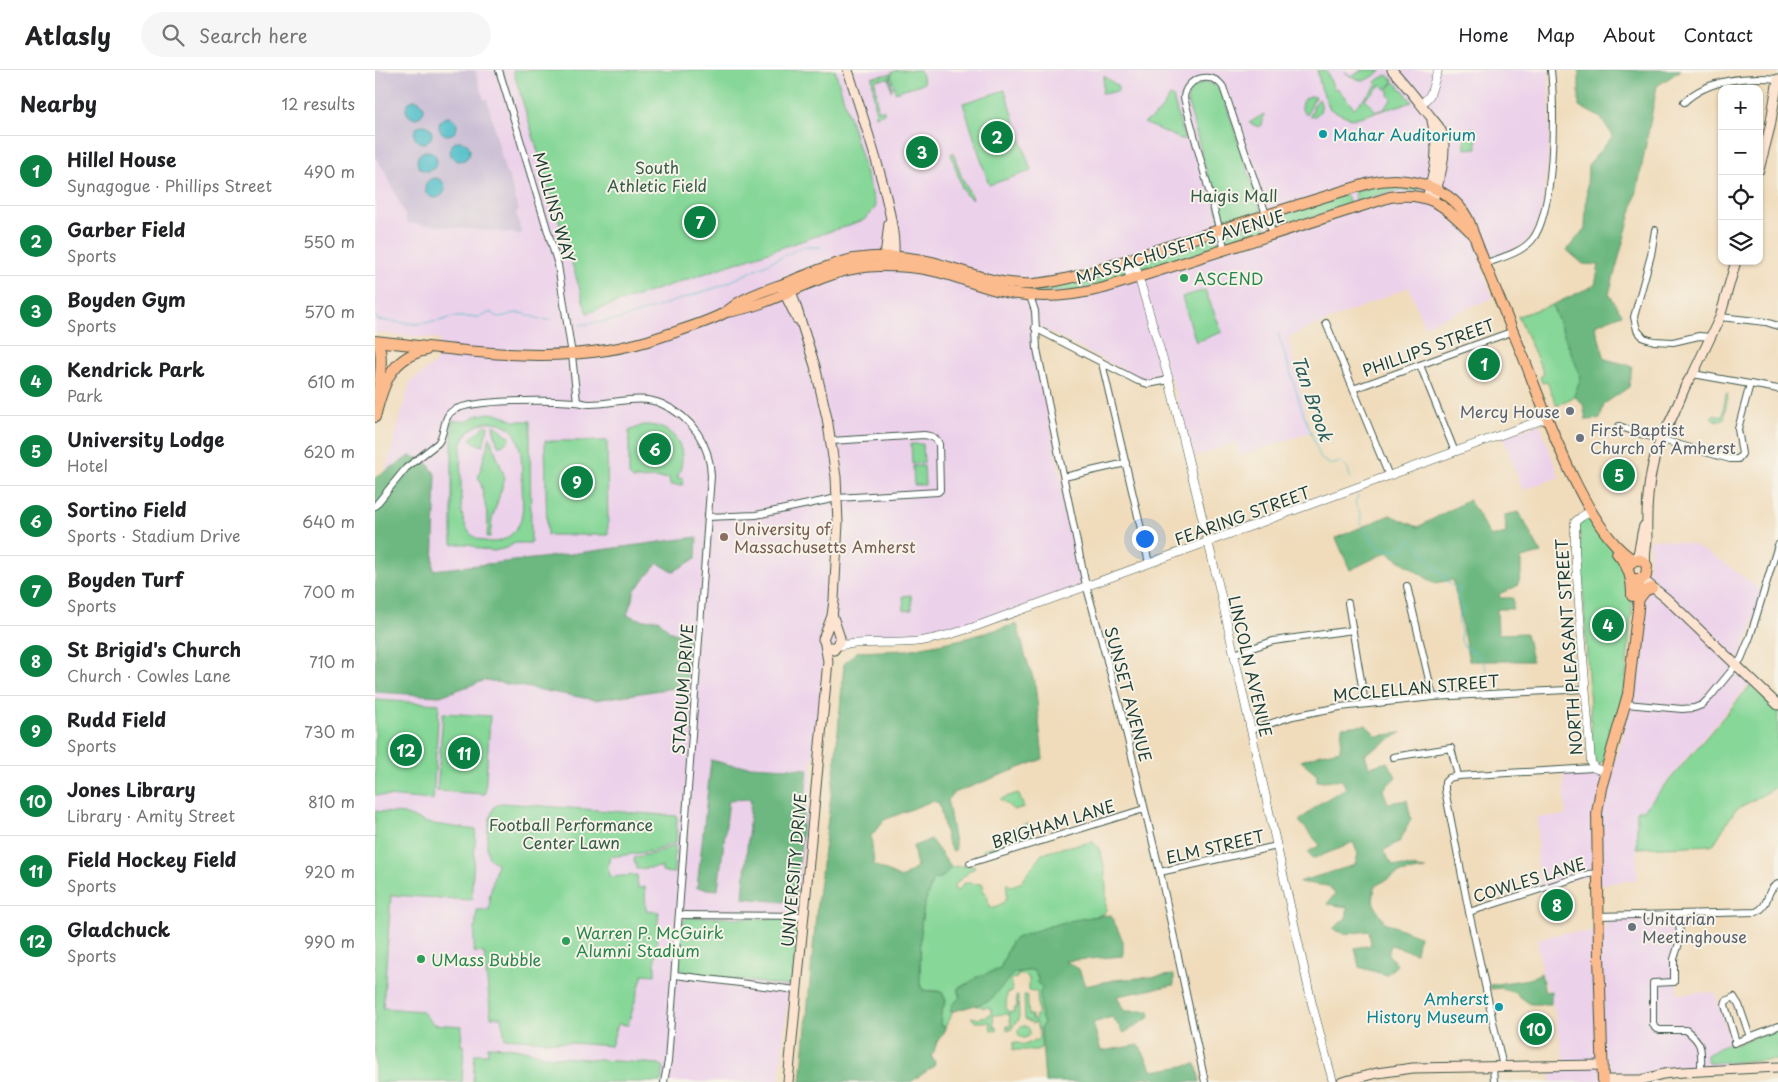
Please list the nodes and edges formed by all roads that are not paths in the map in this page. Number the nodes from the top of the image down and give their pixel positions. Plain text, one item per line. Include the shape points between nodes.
1 (499, 70) edge
2 (848, 70) edge
3 (1392, 70) edge
4 (1438, 70) edge
5 (1551, 70) edge
6 (1778, 79) edge
7 (1684, 102) dead end
8 (1422, 104) junction
9 (1763, 155) edge
10 (1433, 188) junction
11 (1430, 199) junction
12 (1266, 216) junction
13 (1219, 230) junction
14 (1655, 230) dead end
15 (1473, 233) junction
16 (1273, 234) junction
17 (1225, 250) junction
18 (1129, 259) junction
19 (889, 260) junction
20 (1484, 264) junction
21 (1735, 265) edge
22 (1134, 278) junction
23 (786, 287) junction
24 (1030, 296) junction
25 (1041, 297) junction
26 (1035, 311) junction
27 (1720, 317) junction
28 (1326, 324) dead end
29 (1778, 326) edge
30 (1035, 328) junction
31 (1511, 332) junction
32 (1711, 337) junction
33 (376, 343) edge
34 (438, 348) junction
35 (572, 354) junction
36 (1102, 363) junction
37 (1420, 365) junction
38 (1693, 374) junction
39 (1169, 380) junction
40 (1750, 384) junction
41 (1353, 389) junction
42 (1778, 389) edge
43 (577, 402) junction
44 (376, 415) edge
45 (1547, 418) junction
46 (1619, 426) dead end
47 (1661, 439) junction
48 (831, 441) junction
49 (1455, 452) junction
50 (1126, 463) junction
51 (1389, 476) junction
52 (1064, 477) junction
53 (837, 498) junction
54 (375, 506) edge
55 (1591, 511) junction
56 (707, 517) junction
57 (1208, 542) junction
58 (1778, 545) edge
59 (1149, 563) junction
60 (1638, 570) junction
61 (1407, 586) dead end
62 (1087, 587) junction
63 (1652, 588) junction
64 (1666, 598) junction
65 (1639, 599) junction
66 (1348, 603) dead end
67 (832, 616) junction
68 (1636, 623) junction
69 (1353, 630) junction
70 (827, 632) junction
71 (838, 634) junction
72 (855, 643) junction
73 (825, 645) junction
74 (837, 646) junction
75 (1234, 654) junction
76 (828, 661) junction
77 (1737, 666) junction
78 (1585, 689) junction
79 (1433, 697) junction
80 (1365, 704) junction
81 (1626, 704) junction
82 (1778, 705) edge
83 (1251, 730) junction
84 (1393, 757) dead end
85 (1593, 768) junction
86 (1606, 772) junction
87 (1458, 776) junction
88 (1144, 809) junction
89 (1277, 846) junction
90 (970, 863) dead end
91 (1160, 872) junction
92 (1598, 873) junction
93 (1778, 884) edge
94 (1469, 912) junction
95 (1679, 914) junction
96 (679, 915) junction
97 (804, 916) junction
98 (1598, 916) junction
99 (675, 974) junction
100 (797, 990) junction
101 (1778, 1026) edge
102 (1749, 1037) junction
103 (1603, 1065) junction
104 (1493, 1067) junction
105 (1503, 1067) junction
106 (1778, 1067) edge
107 (1701, 1071) junction
108 (1656, 1079) edge
109 (1603, 1081) edge
110 (664, 1082) edge
111 (788, 1082) edge
112 (1205, 1082) edge
113 (1333, 1082) edge
114 (1342, 1082) edge
115 (1494, 1082) edge

1 - 35 street, MULLINS WAY via 558,265
2 - 19 main road via 885,192 890,221
3 - 8 main road
4 - 8 street via 1430,95
5 - 20 street via 1552,147 1541,221 1526,245
6 - 7 street via 1727,81 1690,96
6 - 9 main road
8 - 10 main road via 1438,124 1444,143
10 - 11 main road
10 - 12 main road, MASSACHUSETTS AVENUE via 1405,180 1377,181
10 - 15 main road via 1461,208
11 - 15 main road
11 - 16 main road, MASSACHUSETTS AVENUE via 1410,195 1390,197
12 - 13 main road, MASSACHUSETTS AVENUE
12 - 13 street via 1223,87 1210,77 1197,78 1187,85 1184,98
12 - 16 street
13 - 17 street
13 - 18 main road, MASSACHUSETTS AVENUE
14 - 32 street via 1635,317 1637,330 1644,338 1673,342 1699,336
15 - 20 main road
16 - 17 main road, MASSACHUSETTS AVENUE
17 - 22 main road, MASSACHUSETTS AVENUE
18 - 19 main road, MASSACHUSETTS AVENUE via 1062,279 1024,284 989,280 934,263
18 - 22 street, LINCOLN AVENUE
19 - 23 main road, MASSACHUSETTS AVENUE
19 - 24 main road, MASSACHUSETTS AVENUE
20 - 31 main road
21 - 27 main road
22 - 25 main road, MASSACHUSETTS AVENUE via 1083,293
22 - 39 street, LINCOLN AVENUE
23 - 35 main road, MASSACHUSETTS AVENUE via 745,300 725,312 662,337
23 - 48 main road, UNIVERSITY DRIVE via 815,366
24 - 25 main road, MASSACHUSETTS AVENUE
24 - 26 street, SUNSET AVENUE
25 - 26 street, SUNSET AVENUE
26 - 30 street, SUNSET AVENUE
27 - 29 street
27 - 32 main road
28 - 41 street
30 - 36 street
30 - 52 street, SUNSET AVENUE
31 - 37 street, PHILLIPS STREET
31 - 45 main road
32 - 38 main road
33 - 34 main road
33 - 44 main road via 381,349 381,361
34 - 35 main road, MASSACHUSETTS AVENUE via 533,355
34 - 44 main road via 413,353 397,364 389,376
35 - 43 street
36 - 39 street via 1143,383
36 - 50 street
37 - 41 street, PHILLIPS STREET
37 - 49 street
38 - 40 street
38 - 47 main road via 1693,381
39 - 57 street, LINCOLN AVENUE
40 - 42 street
40 - 47 street via 1738,429 1742,454 1738,459
41 - 51 street
43 - 54 street, STADIUM DRIVE via 477,404 451,411 442,439 406,468
43 - 56 street, STADIUM DRIVE via 648,400 664,405 685,418 702,440 709,459 711,476
45 - 49 street, FEARING STREET
45 - 55 main road
46 - 47 street
47 - 60 main road via 1652,471 1645,557
48 - 53 main road, UNIVERSITY DRIVE
48 - 53 street via 924,435 935,438 939,444 939,492
49 - 51 street, FEARING STREET
50 - 52 street
50 - 59 street
51 - 57 street, FEARING STREET
52 - 62 street, SUNSET AVENUE
53 - 56 street via 757,515
53 - 67 main road, UNIVERSITY DRIVE via 837,561
55 - 60 main road via 1613,548
55 - 78 street, NORTH PLEASANT STREET via 1578,519 1575,525
56 - 96 street, STADIUM DRIVE
57 - 59 street, FEARING STREET
57 - 75 street, LINCOLN AVENUE
58 - 77 street via 1750,637
59 - 62 street, FEARING STREET
60 - 63 main road
60 - 64 main road
60 - 65 main road
60 - 68 main road
61 - 79 street
62 - 72 street, FEARING STREET via 940,637 912,642
62 - 88 street, SUNSET AVENUE
63 - 64 main road
63 - 65 main road
64 - 77 main road
65 - 68 main road
66 - 69 street
67 - 70 main road, UNIVERSITY DRIVE
67 - 71 main road, UNIVERSITY DRIVE
68 - 81 main road
69 - 75 street via 1273,641
69 - 80 street
70 - 71 main road
70 - 73 main road, UNIVERSITY DRIVE via 823,639
71 - 72 street, FEARING STREET
71 - 74 main road, UNIVERSITY DRIVE via 840,641
72 - 74 street, FEARING STREET
73 - 74 main road
73 - 76 main road, UNIVERSITY DRIVE
74 - 76 main road, UNIVERSITY DRIVE
75 - 83 street, LINCOLN AVENUE
76 - 97 main road, UNIVERSITY DRIVE
77 - 81 street via 1702,705 1694,708 1666,709
77 - 82 main road
78 - 79 street, MCCLELLAN STREET
78 - 85 street, NORTH PLEASANT STREET
79 - 80 street, MCCLELLAN STREET
80 - 83 street, MCCLELLAN STREET via 1310,712
81 - 86 main road
83 - 89 street, LINCOLN AVENUE
84 - 87 street via 1451,748
85 - 86 street, NORTH PLEASANT STREET
85 - 87 street
86 - 92 main road via 1597,813
87 - 94 street via 1446,780 1445,790
88 - 90 street, BRIGHAM LANE
88 - 91 street, SUNSET AVENUE
89 - 91 street, ELM STREET
89 - 113 street, LINCOLN AVENUE
91 - 112 street, SUNSET AVENUE
92 - 94 street, COWLES LANE
92 - 98 main road
93 - 95 street via 1772,886 1765,905 1756,912
94 - 105 street
95 - 98 street
95 - 107 street via 1680,940 1674,959 1674,982 1653,982 1653,1024 1660,1030 1690,1032 1700,1045
96 - 97 street
96 - 99 street, STADIUM DRIVE
97 - 100 main road, UNIVERSITY DRIVE
98 - 103 main road
99 - 100 street
99 - 110 street, STADIUM DRIVE via 668,1070
100 - 111 main road, UNIVERSITY DRIVE
101 - 102 street
102 - 102 street via 1737,1000 1732,997 1725,1005 1734,1043
103 - 105 main road
103 - 109 main road
104 - 105 main road
104 - 114 main road via 1405,1069
104 - 115 street
106 - 107 main road
107 - 108 main road via 1663,1074
108 - 109 main road

